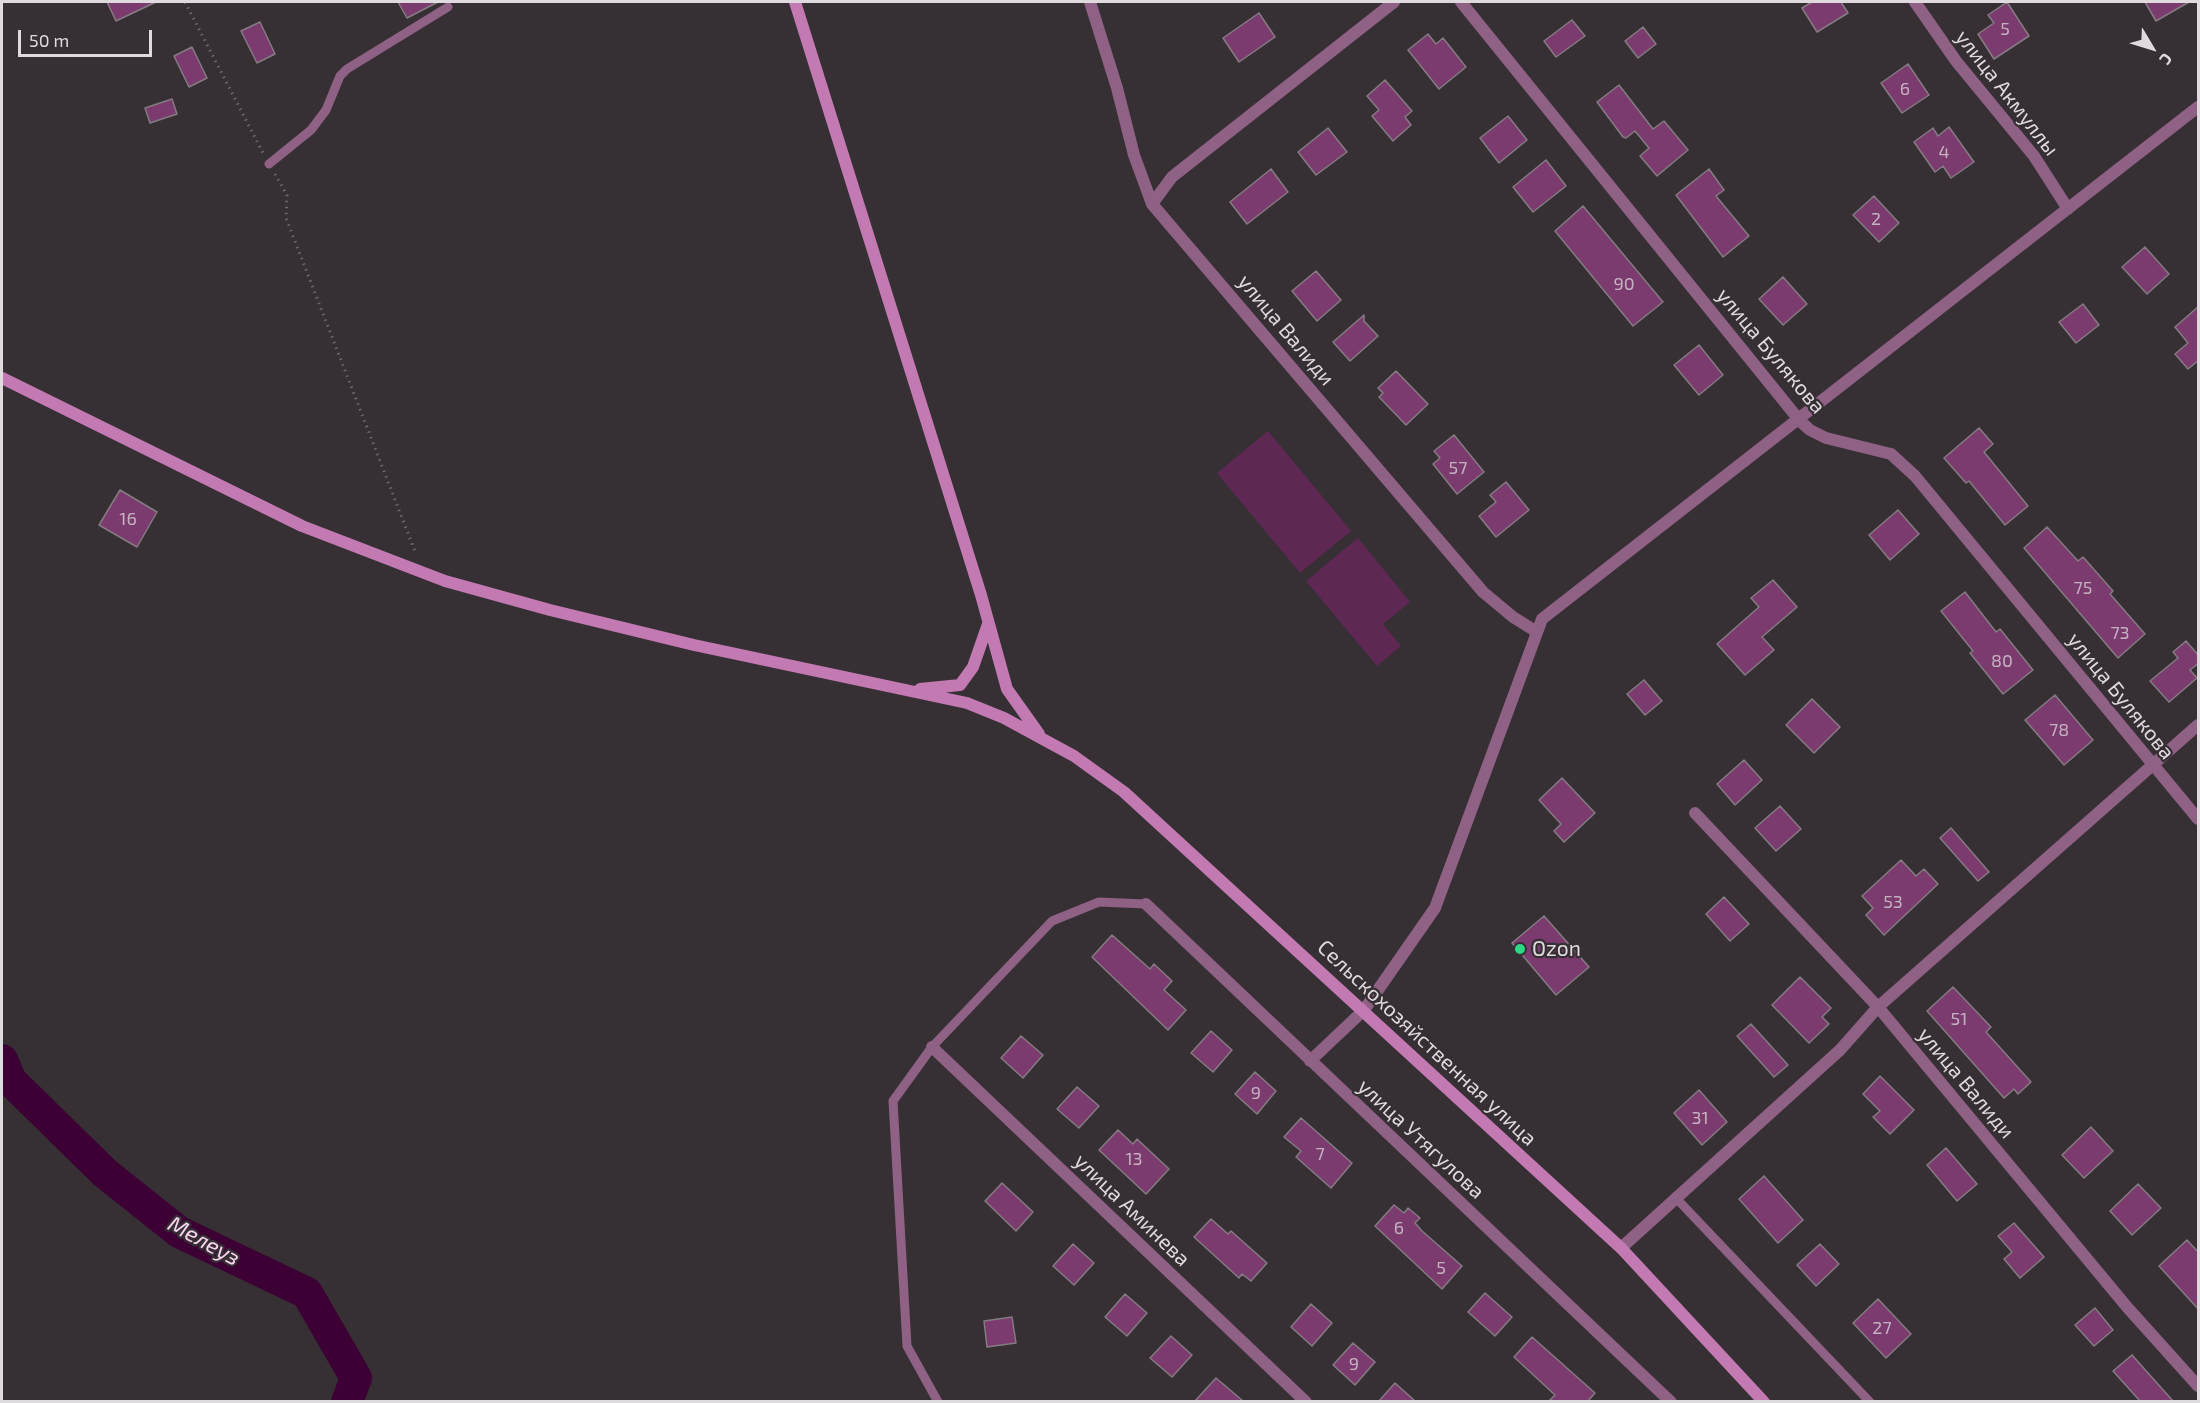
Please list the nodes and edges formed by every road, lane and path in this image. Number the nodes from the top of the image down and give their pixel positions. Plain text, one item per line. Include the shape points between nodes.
1 (185, 2) edge
2 (795, 2) edge
3 (1090, 2) edge
4 (1394, 2) edge
5 (1461, 2) edge
6 (1915, 2) edge
7 (448, 7) dead end
8 (2199, 107) edge
9 (269, 164) junction
10 (1152, 204) junction
11 (2068, 209) junction
12 (2, 378) edge
13 (1800, 421) junction
14 (424, 573) junction
15 (988, 624) junction
16 (1537, 632) junction
17 (904, 690) junction
18 (2199, 725) edge
19 (1042, 737) junction
20 (2153, 767) junction
21 (1695, 813) dead end
22 (2199, 819) edge
23 (1146, 904) joint
24 (1878, 1007) junction
25 (1364, 1010) junction
26 (932, 1047) junction
27 (1310, 1061) junction
28 (1675, 1197) junction
29 (1620, 1248) junction
30 (2199, 1386) edge
31 (938, 1401) edge
32 (1306, 1401) edge
33 (1671, 1401) edge
34 (1764, 1401) edge
35 (1870, 1401) edge

1 - 9 path
2 - 15 main road
3 - 10 street, улица Валиди
4 - 10 street via 1172,177
5 - 13 street, улица Булякова
6 - 11 street, улица Акмуллы via 1956,61 2034,156
7 - 9 lane via 347,69 311,130
8 - 11 street
9 - 14 path via 286,195 286,218
10 - 16 street, улица Валиди via 1483,592
11 - 13 street
12 - 14 main road, Сельскохозяйственная улица via 302,526
13 - 16 street via 1542,619
13 - 20 street, улица Булякова via 1826,438 1891,454 1916,476
14 - 17 main road, Сельскохозяйственная улица via 572,616
15 - 17 main road via 973,667 960,684
15 - 19 main road via 1007,689
16 - 25 street via 1435,908
17 - 19 main road, Сельскохозяйственная улица via 967,703
18 - 20 street
19 - 25 main road, Сельскохозяйственная улица via 1124,792
20 - 22 street, улица Булякова
20 - 24 street
21 - 24 street, улица Валиди
23 - 26 lane via 1099,902 1052,921
23 - 27 street, улица Утягулова
24 - 28 street via 1840,1050
24 - 30 street, улица Валиди via 2127,1307
25 - 27 street
25 - 29 main road, Сельскохозяйственная улица
26 - 31 lane via 892,1101 908,1346
26 - 32 street, улица Аминева
27 - 33 street, улица Утягулова
28 - 29 street
28 - 35 lane
29 - 34 main road, Сельскохозяйственная улица

